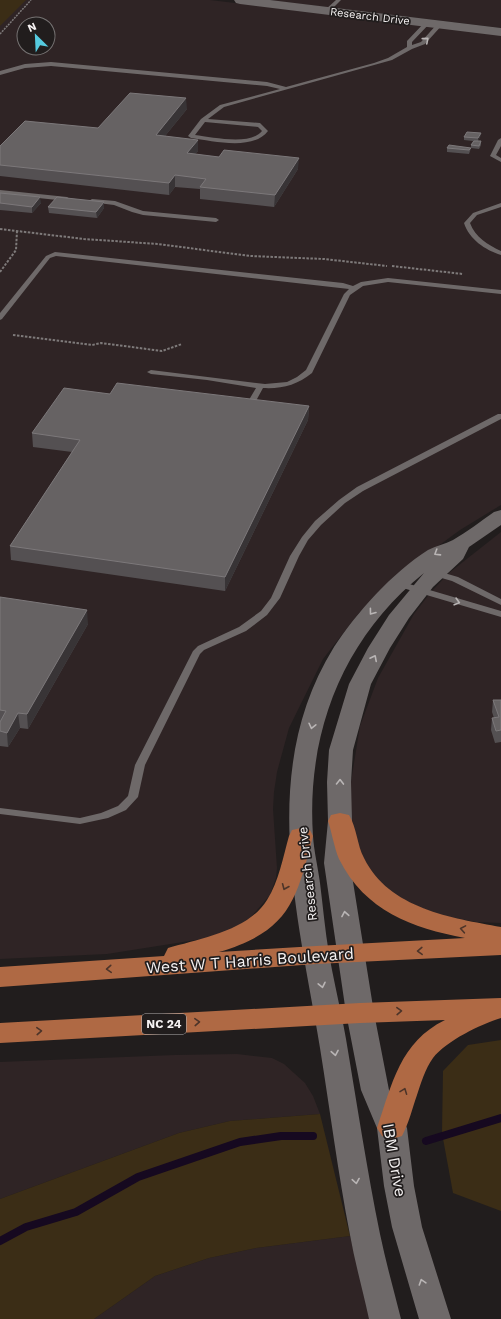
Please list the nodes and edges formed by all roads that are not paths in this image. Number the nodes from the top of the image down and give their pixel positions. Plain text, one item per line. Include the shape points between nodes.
1 (240, 0) edge
2 (339, 0) edge
3 (327, 11) junction
4 (427, 23) junction
5 (440, 24) junction
6 (501, 32) edge
7 (410, 48) junction
8 (0, 73) edge
9 (285, 88) junction
10 (203, 120) junction
11 (501, 140) edge
12 (501, 160) edge
13 (0, 192) edge
14 (74, 200) edge
15 (88, 201) edge
16 (501, 205) edge
17 (216, 220) dead end
18 (501, 253) edge
19 (354, 288) junction
20 (501, 292) edge
21 (0, 318) edge
22 (151, 372) dead end
23 (261, 386) junction
24 (246, 411) edge
25 (501, 416) edge
26 (501, 516) edge
27 (427, 571) junction
28 (409, 587) junction
29 (501, 602) edge
30 (501, 614) edge
31 (0, 812) edge
32 (340, 821) junction
33 (301, 836) junction
34 (501, 936) edge
35 (501, 946) edge
36 (352, 953) junction
37 (316, 955) junction
38 (140, 966) junction
39 (0, 977) edge
40 (501, 1008) edge
41 (360, 1013) junction
42 (328, 1015) junction
43 (0, 1033) edge
44 (392, 1128) junction
45 (385, 1319) edge
46 (435, 1319) edge

1 - 3 street, Research Drive
2 - 3 lane
3 - 4 street, Research Drive
4 - 5 street, Research Drive
4 - 7 lane via 409,42
5 - 6 street, Research Drive
7 -> 5 lane via 423,43
7 - 9 lane via 376,64
8 - 9 lane via 25,66 56,64 267,84
9 - 10 lane via 222,106
10 - 10 lane via 191,136 244,141 262,137 266,131 256,124
11 - 12 lane via 492,156
13 - 14 lane
15 - 17 lane via 115,203 143,213
16 - 18 lane via 475,214 467,223 470,231 480,240
19 - 20 lane via 367,282 388,280
19 - 21 lane via 55,254 48,258
19 - 23 lane via 347,294 306,375 284,384
22 - 23 lane
23 - 24 lane
25 - 31 lane via 360,489 319,522 299,548 267,610 244,628 201,648 196,653 140,765 133,797 122,808 104,816 80,821
26 - 27 street, Research Drive via 460,544 456,556
27 - 28 street, Research Drive
27 - 29 lane via 466,584
28 -> 30 lane
32 -> 28 street, Research Drive via 341,750 350,715 360,684 400,615
28 -> 33 street, Research Drive via 376,607 350,642 328,680 313,720 306,753 301,792
34 -> 32 main road via 424,920 400,909 379,894 366,880 352,858
36 -> 32 street, Research Drive via 337,863
33 - 37 street, Research Drive
33 -> 38 main road via 282,895 273,911 258,924 238,936
35 -> 36 main road, West W T Harris Boulevard
36 - 37 main road, West W T Harris Boulevard
36 - 41 street, IBM Drive
37 - 38 main road, West W T Harris Boulevard
37 -> 42 street
38 -> 39 main road, West W T Harris Boulevard
41 -> 40 main road, NC 24
44 -> 40 main road via 414,1066 429,1044 470,1020
41 - 42 main road, NC 24
41 - 44 street, IBM Drive via 375,1090
43 -> 42 main road, NC 24
42 -> 45 street via 365,1236
46 -> 44 street, IBM Drive via 407,1227

